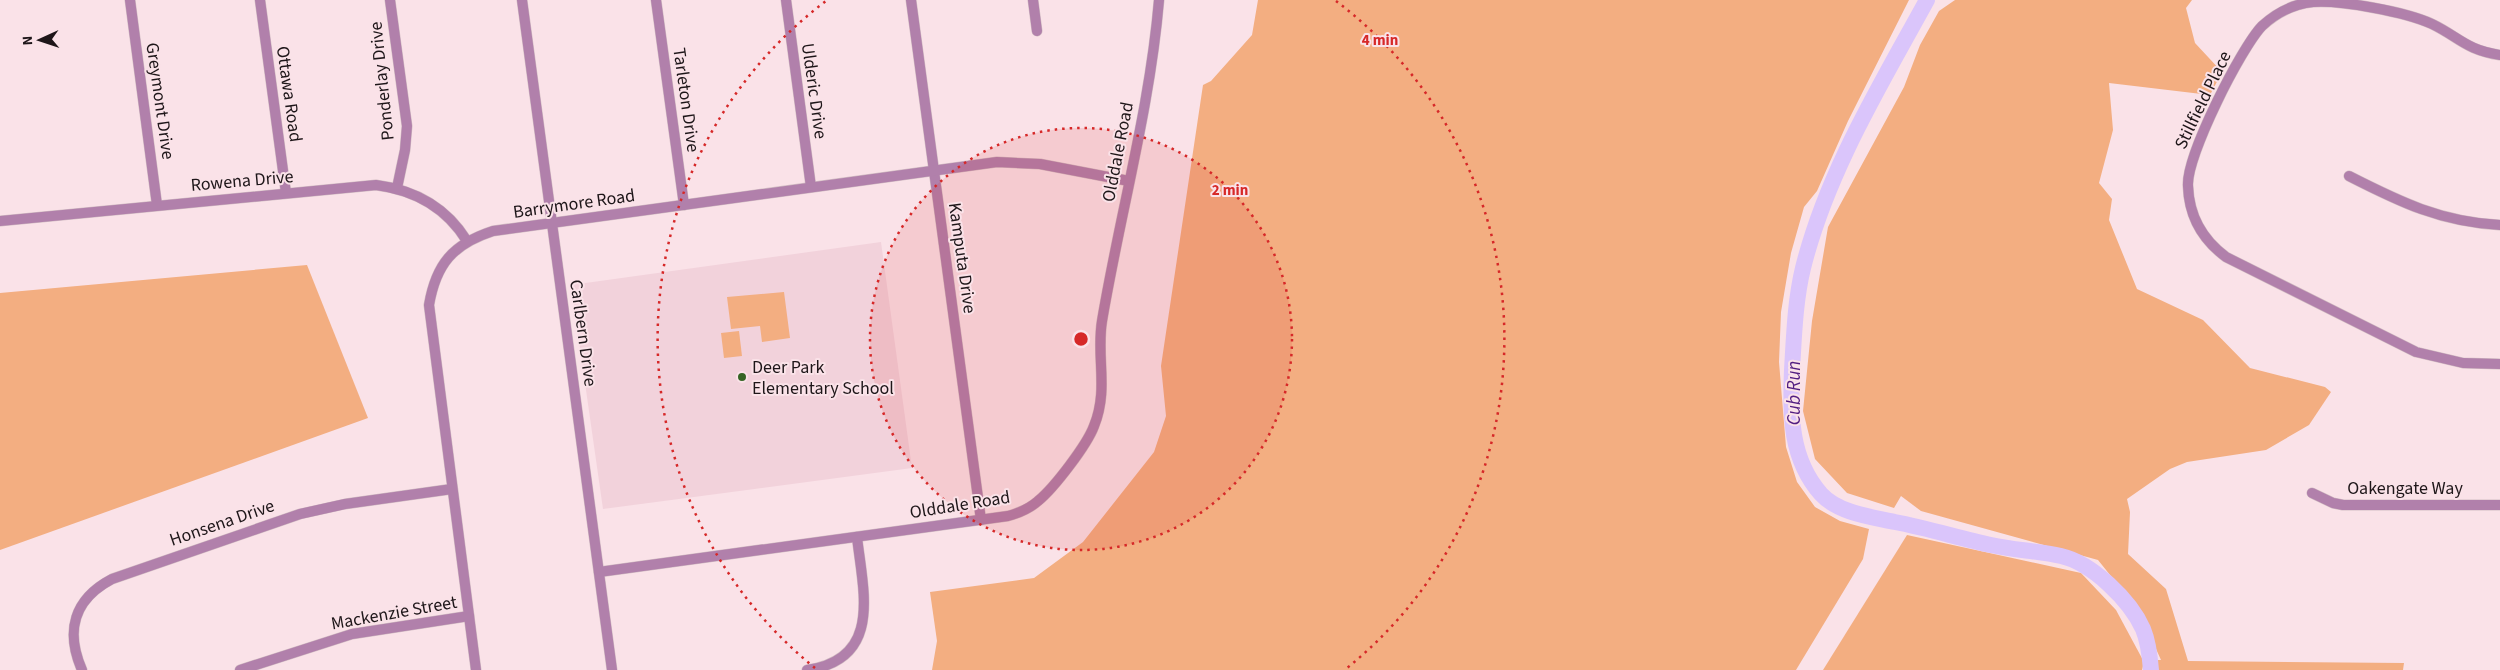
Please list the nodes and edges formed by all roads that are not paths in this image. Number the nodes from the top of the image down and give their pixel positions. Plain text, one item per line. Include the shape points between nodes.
1 (130, 0) edge
2 (260, 0) edge
3 (390, 0) edge
4 (522, 0) edge
5 (656, 0) edge
6 (786, 0) edge
7 (911, 0) edge
8 (1033, 0) edge
9 (1159, 0) edge
10 (1037, 31) dead end
11 (2500, 54) edge
12 (934, 171) junction
13 (2349, 176) dead end
14 (1129, 182) junction
15 (811, 187) junction
16 (397, 188) junction
17 (286, 193) junction
18 (157, 205) junction
19 (684, 205) junction
20 (0, 221) edge
21 (552, 223) junction
22 (2500, 225) edge
23 (466, 241) junction
24 (2500, 364) edge
25 (452, 489) junction
26 (2312, 492) dead end
27 (2500, 505) edge
28 (981, 520) junction
29 (857, 537) junction
30 (599, 572) junction
31 (469, 616) junction
32 (82, 670) edge
33 (240, 670) edge
34 (476, 670) edge
35 (612, 670) edge
36 (807, 670) edge

1 - 18 street, Greymont Drive
2 - 17 street, Ottawa Road
3 - 16 street, Ponderlay Drive via 407,126
4 - 21 street, Carlbern Drive
5 - 19 street, Tarleton Drive
6 - 15 street, Ulderic Drive
7 - 12 street, Kamputa Drive
8 - 10 street
9 - 14 street, Olddale Road
11 - 24 street, Stillfield Place via 2471,48 2433,25 2404,14 2331,2 2293,7 2264,24 2250,42 2194,151 2188,182 2194,219 2206,239 2226,257 2416,352 2463,363
12 - 14 street, Barrymore Road via 998,162 1023,162
12 - 15 street, Barrymore Road
12 - 28 street, Kamputa Drive
13 - 22 street via 2419,210 2462,221
14 - 28 street, Olddale Road via 1102,323 1103,390 1094,427 1082,448 1038,502 1015,514
15 - 19 street, Barrymore Road
16 - 17 street, Rowena Drive via 369,186
16 - 23 street, Rowena Drive via 423,198 444,212
17 - 18 street, Rowena Drive
18 - 20 street, Rowena Drive
19 - 21 street, Barrymore Road
21 - 23 street, Barrymore Road via 494,231
21 - 30 street, Carlbern Drive
23 - 25 street, Barrymore Road via 440,269 429,305
25 - 31 street, Barrymore Road
25 - 32 street, Honsena Drive via 345,504 300,514 112,579 89,595 75,621 74,648
26 - 27 street, Oakengate Way via 2344,505
28 - 29 street, Olddale Road
29 - 30 street, Olddale Road
29 - 36 street via 866,610 864,624 856,641 838,659
30 - 35 street, Carlbern Drive
31 - 33 street, Mackenzie Street via 352,634
31 - 34 street, Barrymore Road

